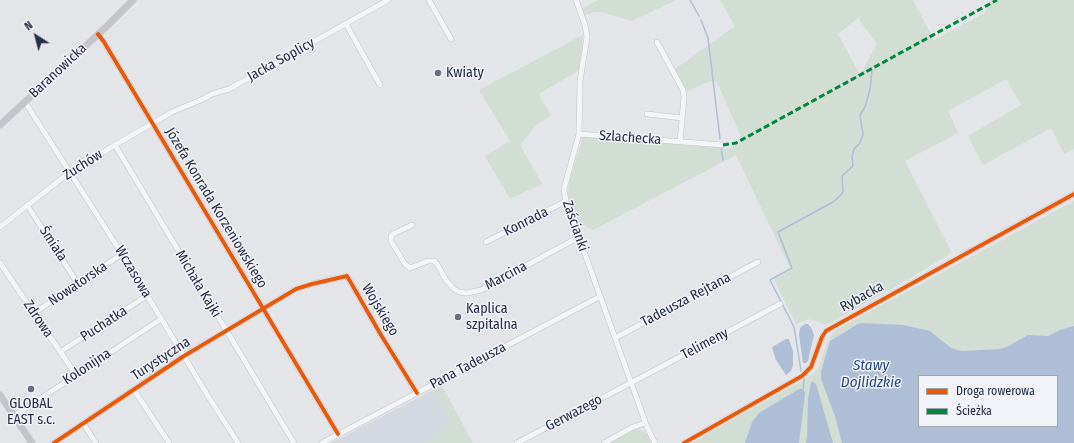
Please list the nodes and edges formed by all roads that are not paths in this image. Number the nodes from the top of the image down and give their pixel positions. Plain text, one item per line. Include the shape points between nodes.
1 (133, 0) edge
2 (388, 0) edge
3 (429, 0) edge
4 (576, 0) edge
5 (346, 24) junction
6 (98, 34) junction
7 (451, 39) dead end
8 (657, 42) dead end
9 (380, 85) dead end
10 (25, 102) junction
11 (172, 112) joint
12 (647, 114) dead end
13 (682, 118) junction
14 (152, 123) junction
15 (0, 126) edge
16 (579, 134) junction
17 (680, 142) junction
18 (115, 145) junction
19 (723, 145) dead end
20 (70, 172) junction
21 (1074, 194) edge
22 (566, 201) junction
23 (28, 205) junction
24 (412, 225) dead end
25 (0, 226) edge
26 (579, 237) junction
27 (486, 242) dead end
28 (122, 254) junction
29 (758, 262) dead end
30 (0, 263) edge
31 (78, 284) junction
32 (148, 295) junction
33 (282, 297) joint
34 (599, 297) junction
35 (780, 304) dead end
36 (264, 309) junction
37 (34, 313) junction
38 (161, 319) junction
39 (226, 330) junction
40 (615, 338) junction
41 (60, 352) junction
42 (184, 356) junction
43 (76, 375) junction
44 (630, 383) junction
45 (134, 390) junction
46 (417, 393) junction
47 (0, 395) edge
48 (2, 404) edge
49 (14, 416) junction
50 (84, 423) junction
51 (645, 423) junction
52 (338, 434) junction
53 (32, 443) edge
54 (54, 443) edge
55 (96, 443) edge
56 (169, 443) edge
57 (238, 443) edge
58 (294, 443) edge
59 (322, 443) edge
60 (517, 443) edge
61 (604, 443) edge
62 (655, 443) edge
63 (684, 443) edge

1 - 6 street, Baranowicka
2 - 5 street, Jacka Soplicy
3 - 7 street
4 - 16 street, Zaścianki via 587,37 580,81
5 - 9 street
5 - 11 street, Jacka Soplicy via 229,89
6 - 10 street, Baranowicka
6 - 14 street, Józefa Konrada Korzeniowskiego
8 - 13 street, Szlachecka via 683,90
10 - 15 street, Baranowicka
10 - 20 street, Wczasowa
11 - 14 street, Zuchów
12 - 13 street, Szlachecka
13 - 17 street, Szlachecka
14 - 18 street, Zuchów
14 - 36 street, Józefa Konrada Korzeniowskiego
16 - 17 street, Szlachecka
16 - 22 street, Zaścianki via 564,189
17 - 19 street, Szlachecka
18 - 20 street, Zuchów
18 - 39 street, Michała Kajki
20 - 23 street, Zuchów
20 - 28 street, Wczasowa
21 - 63 street, Rybacka via 826,331 806,373
22 - 26 street, Zaścianki
22 - 27 street, Konrada
23 - 25 street, Zuchów
23 - 31 street, Śmiała
24 - 26 street, Marcina via 391,237 405,264 410,268 434,261 453,288 465,293 481,290
26 - 34 street, Zaścianki
28 - 31 street, Nowatorska
28 - 32 street, Wczasowa
29 - 40 street, Tadeusza Rejtana
30 - 37 street, Zdrowa
31 - 37 street, Nowatorska
32 - 38 street, Wczasowa
32 - 41 street, Puchatka
33 - 36 street, Turystyczna
33 - 46 street, Wojskiego via 304,286 346,276
34 - 40 street, Zaścianki
34 - 46 street, Pana Tadeusza
35 - 44 street, Telimeny
36 - 39 street, Turystyczna
36 - 52 street, Józefa Konrada Korzeniowskiego
37 - 41 street, Zdrowa
38 - 42 street, Wczasowa
38 - 43 street, Kolonijna
39 - 42 street, Turystyczna
39 - 58 street, Michała Kajki
40 - 44 street, Zaścianki
41 - 43 street, Zdrowa
42 - 45 street, Turystyczna
42 - 57 street, Wczasowa
43 - 49 street, Kolonijna
44 - 51 street, Zaścianki
44 - 60 street, Gerwazego
45 - 50 street, Turystyczna
45 - 56 street
46 - 52 street, Pana Tadeusza
47 - 48 street
48 - 49 street
49 - 53 street
50 - 54 street, Turystyczna
50 - 55 street
51 - 61 street
51 - 62 street, Zaścianki
52 - 59 street, Pana Tadeusza

